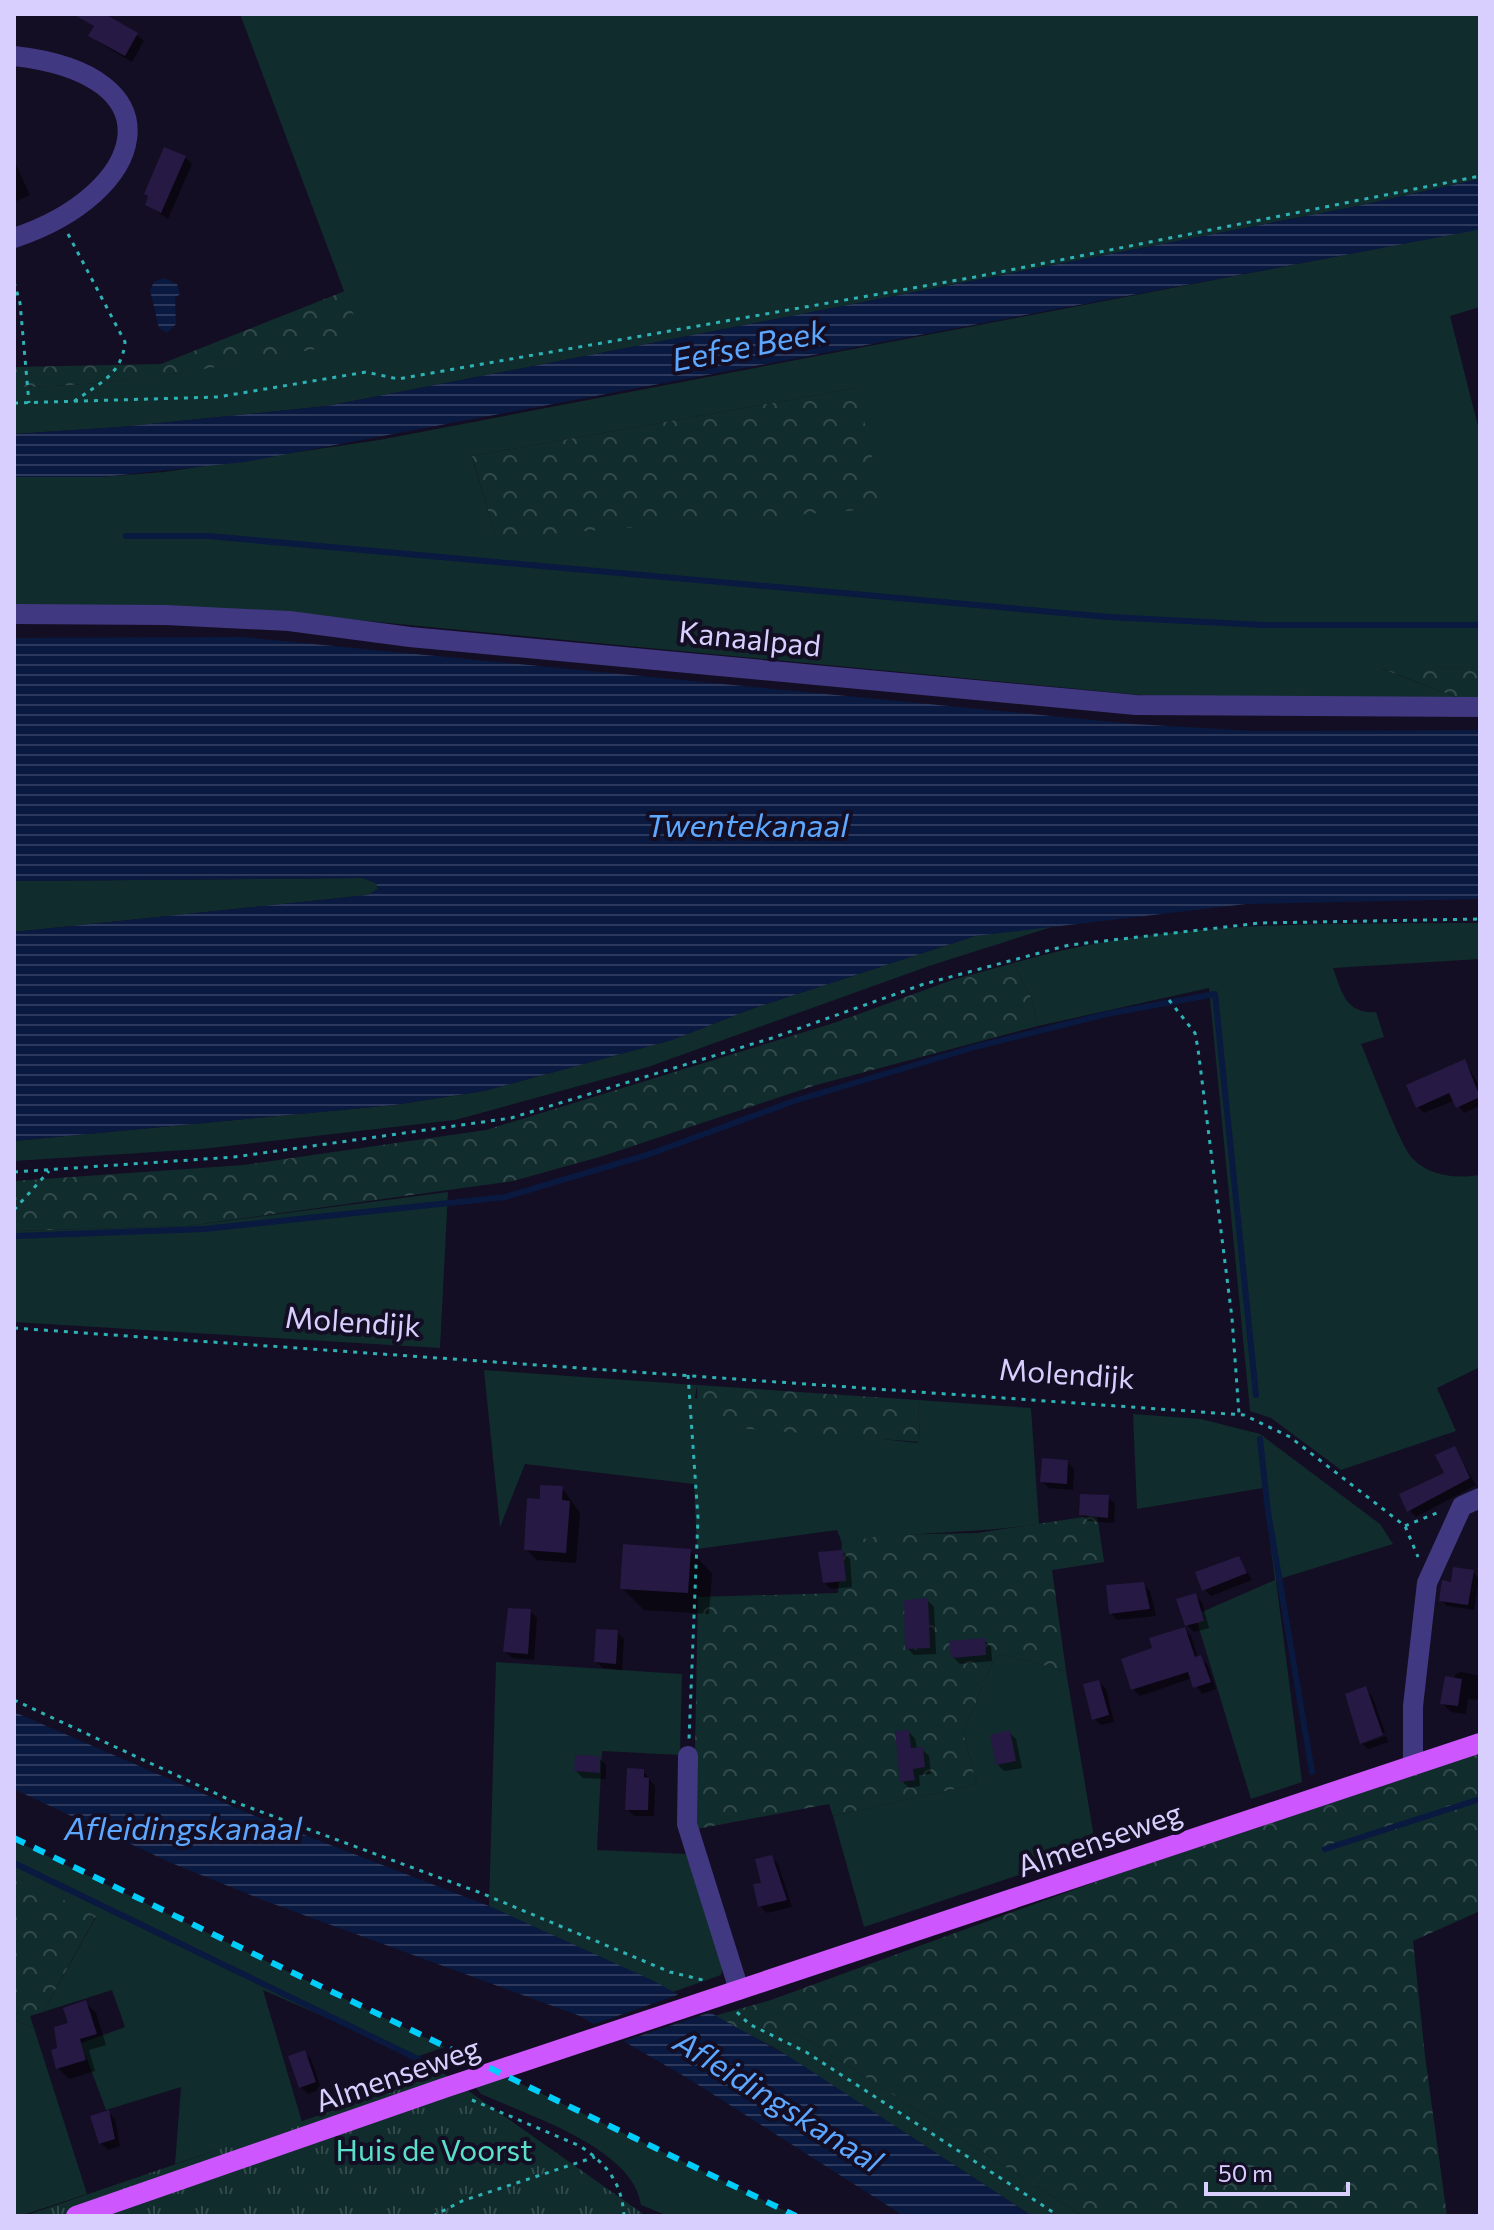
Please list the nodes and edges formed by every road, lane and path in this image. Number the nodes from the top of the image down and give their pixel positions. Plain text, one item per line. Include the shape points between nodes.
1 (14, 56) edge
2 (1480, 176) edge
3 (63, 219) junction
4 (14, 238) edge
5 (14, 282) edge
6 (14, 403) edge
7 (29, 403) junction
8 (70, 404) junction
9 (14, 614) edge
10 (1480, 707) edge
11 (1480, 919) edge
12 (1169, 1000) dead end
13 (49, 1171) junction
14 (14, 1172) edge
15 (14, 1210) edge
16 (14, 1328) edge
17 (688, 1375) junction
18 (1239, 1414) junction
19 (1471, 1502) edge
20 (1405, 1526) junction
21 (1427, 1583) junction
22 (14, 1700) edge
23 (1480, 1743) edge
24 (688, 1756) joint
25 (1413, 1765) junction
26 (723, 1995) junction
27 (444, 2088) junction
28 (596, 2157) junction
29 (76, 2216) edge
30 (433, 2216) edge
31 (624, 2216) edge
32 (1059, 2216) edge

1 - 3 street via 88,75 119,100 127,116 130,134 122,160 90,200
2 - 8 path via 975,277 398,379 366,372 218,397
3 - 4 street
3 - 8 path via 125,342 124,357 112,377
5 - 7 path
6 - 7 path
7 - 8 path
9 - 10 street, Kanaalpad via 289,621 1136,705
11 - 13 path via 1260,923 1069,945 924,984 772,1038 511,1118 234,1157
12 - 18 path via 1195,1033 1205,1089
13 - 14 path
13 - 15 path
16 - 17 path, Molendijk
17 - 18 path, Molendijk
17 - 24 path via 698,1518
18 - 20 path, Molendijk via 1274,1426
19 - 20 path
19 - 21 street
20 - 21 path
21 - 25 street via 1414,1691
22 - 26 path via 232,1801 481,1893 670,1972 716,1983
23 - 25 main road, Almenseweg
24 - 26 street via 687,1824
25 - 26 main road, Almenseweg
26 - 27 main road, Almenseweg
26 - 32 path via 749,2024 806,2052
27 - 28 path
27 - 29 main road, Almenseweg
28 - 30 path via 462,2201
28 - 31 path via 616,2180

